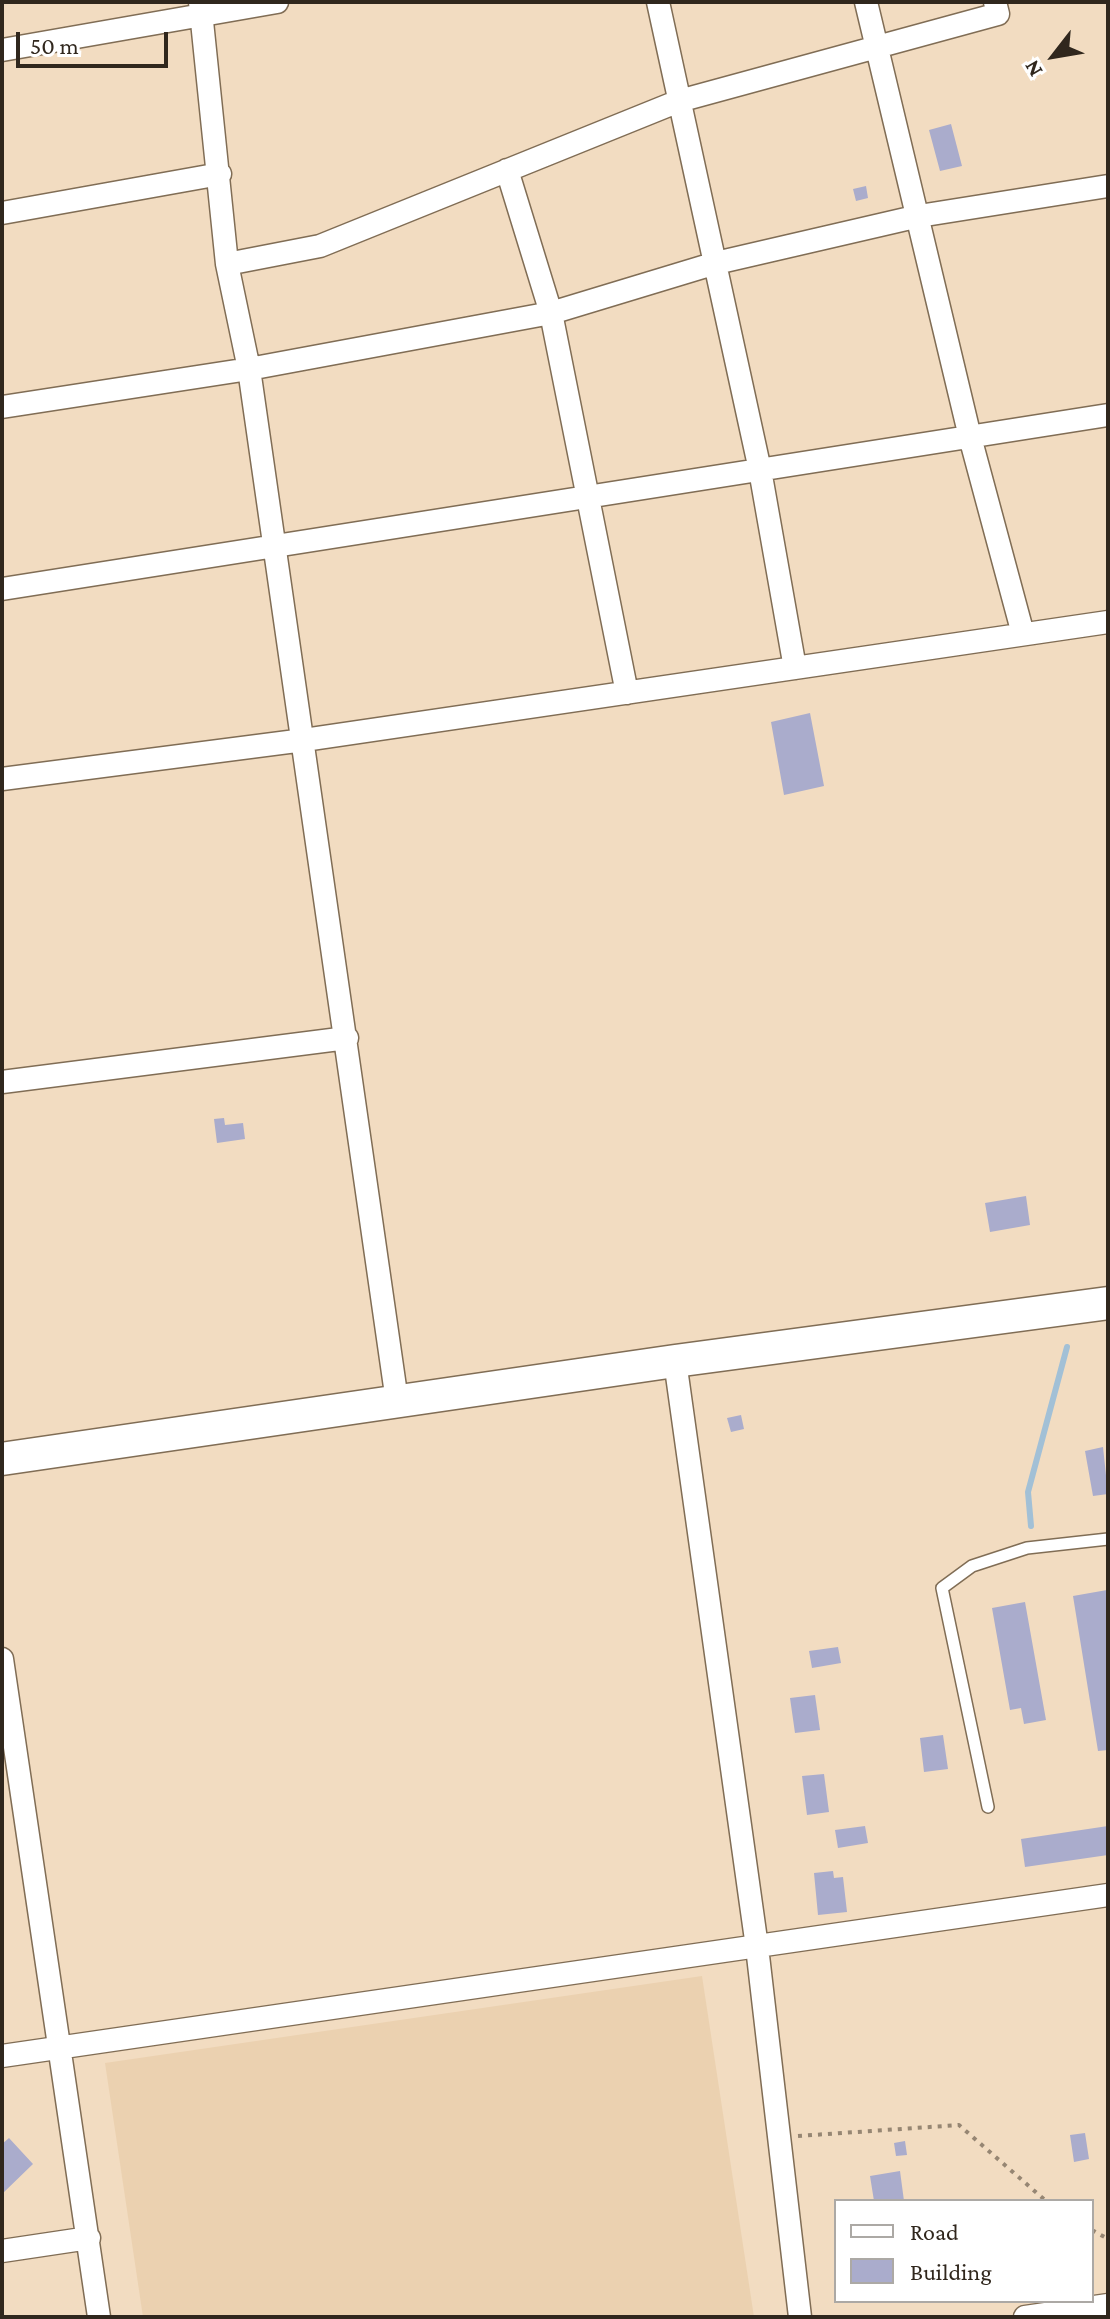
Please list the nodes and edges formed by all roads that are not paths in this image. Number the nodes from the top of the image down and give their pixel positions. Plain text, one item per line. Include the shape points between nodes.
1 (277, 2) edge
2 (658, 2) edge
3 (866, 2) edge
4 (995, 2) edge
5 (201, 9) edge
6 (876, 48) junction
7 (2, 50) edge
8 (679, 101) junction
9 (507, 170) junction
10 (220, 174) junction
11 (1108, 186) edge
12 (2, 213) edge
13 (919, 216) junction
14 (716, 263) junction
15 (227, 264) junction
16 (551, 313) junction
17 (249, 369) junction
18 (2, 407) edge
19 (1108, 415) edge
20 (970, 437) junction
21 (760, 470) junction
22 (589, 498) junction
23 (272, 548) junction
24 (2, 589) edge
25 (1108, 622) edge
26 (1023, 634) junction
27 (795, 668) junction
28 (627, 693) junction
29 (304, 740) junction
30 (2, 779) edge
31 (347, 1038) junction
32 (2, 1082) edge
33 (1108, 1303) edge
34 (675, 1361) junction
35 (397, 1401) junction
36 (2, 1459) edge
37 (1108, 1539) edge
38 (2, 1659) edge
39 (988, 1807) dead end
40 (1108, 1895) edge
41 (757, 1947) junction
42 (62, 2047) junction
43 (2, 2056) edge
44 (89, 2238) junction
45 (2, 2251) edge
46 (1108, 2305) edge
47 (99, 2317) edge
48 (800, 2317) edge
49 (1025, 2317) edge

1 - 5 street
2 - 8 street
3 - 6 street
4 - 6 street via 998,14
5 - 7 street
5 - 10 street
6 - 8 street
6 - 13 street
8 - 9 street
8 - 14 street
9 - 15 street via 320,246
9 - 16 street
10 - 12 street
10 - 15 street
11 - 13 street
13 - 14 street
13 - 20 street
14 - 16 street
14 - 21 street
15 - 17 street
16 - 17 street
16 - 22 street
17 - 18 street
17 - 23 street
19 - 20 street
20 - 21 street
20 - 26 street
21 - 22 street
21 - 27 street
22 - 23 street
22 - 28 street
23 - 24 street
23 - 29 street
25 - 26 street
26 - 27 street
27 - 28 street
28 - 29 street
29 - 30 street
29 - 31 street
31 - 32 street
31 - 35 street
33 - 34 street
34 - 35 street
34 - 41 street
35 - 36 street
37 - 39 lane via 1027,1548 972,1566 942,1588
38 - 42 street
40 - 41 street
41 - 42 street
41 - 48 street
42 - 43 street
42 - 44 street
44 - 45 street
44 - 47 street
46 - 49 street

